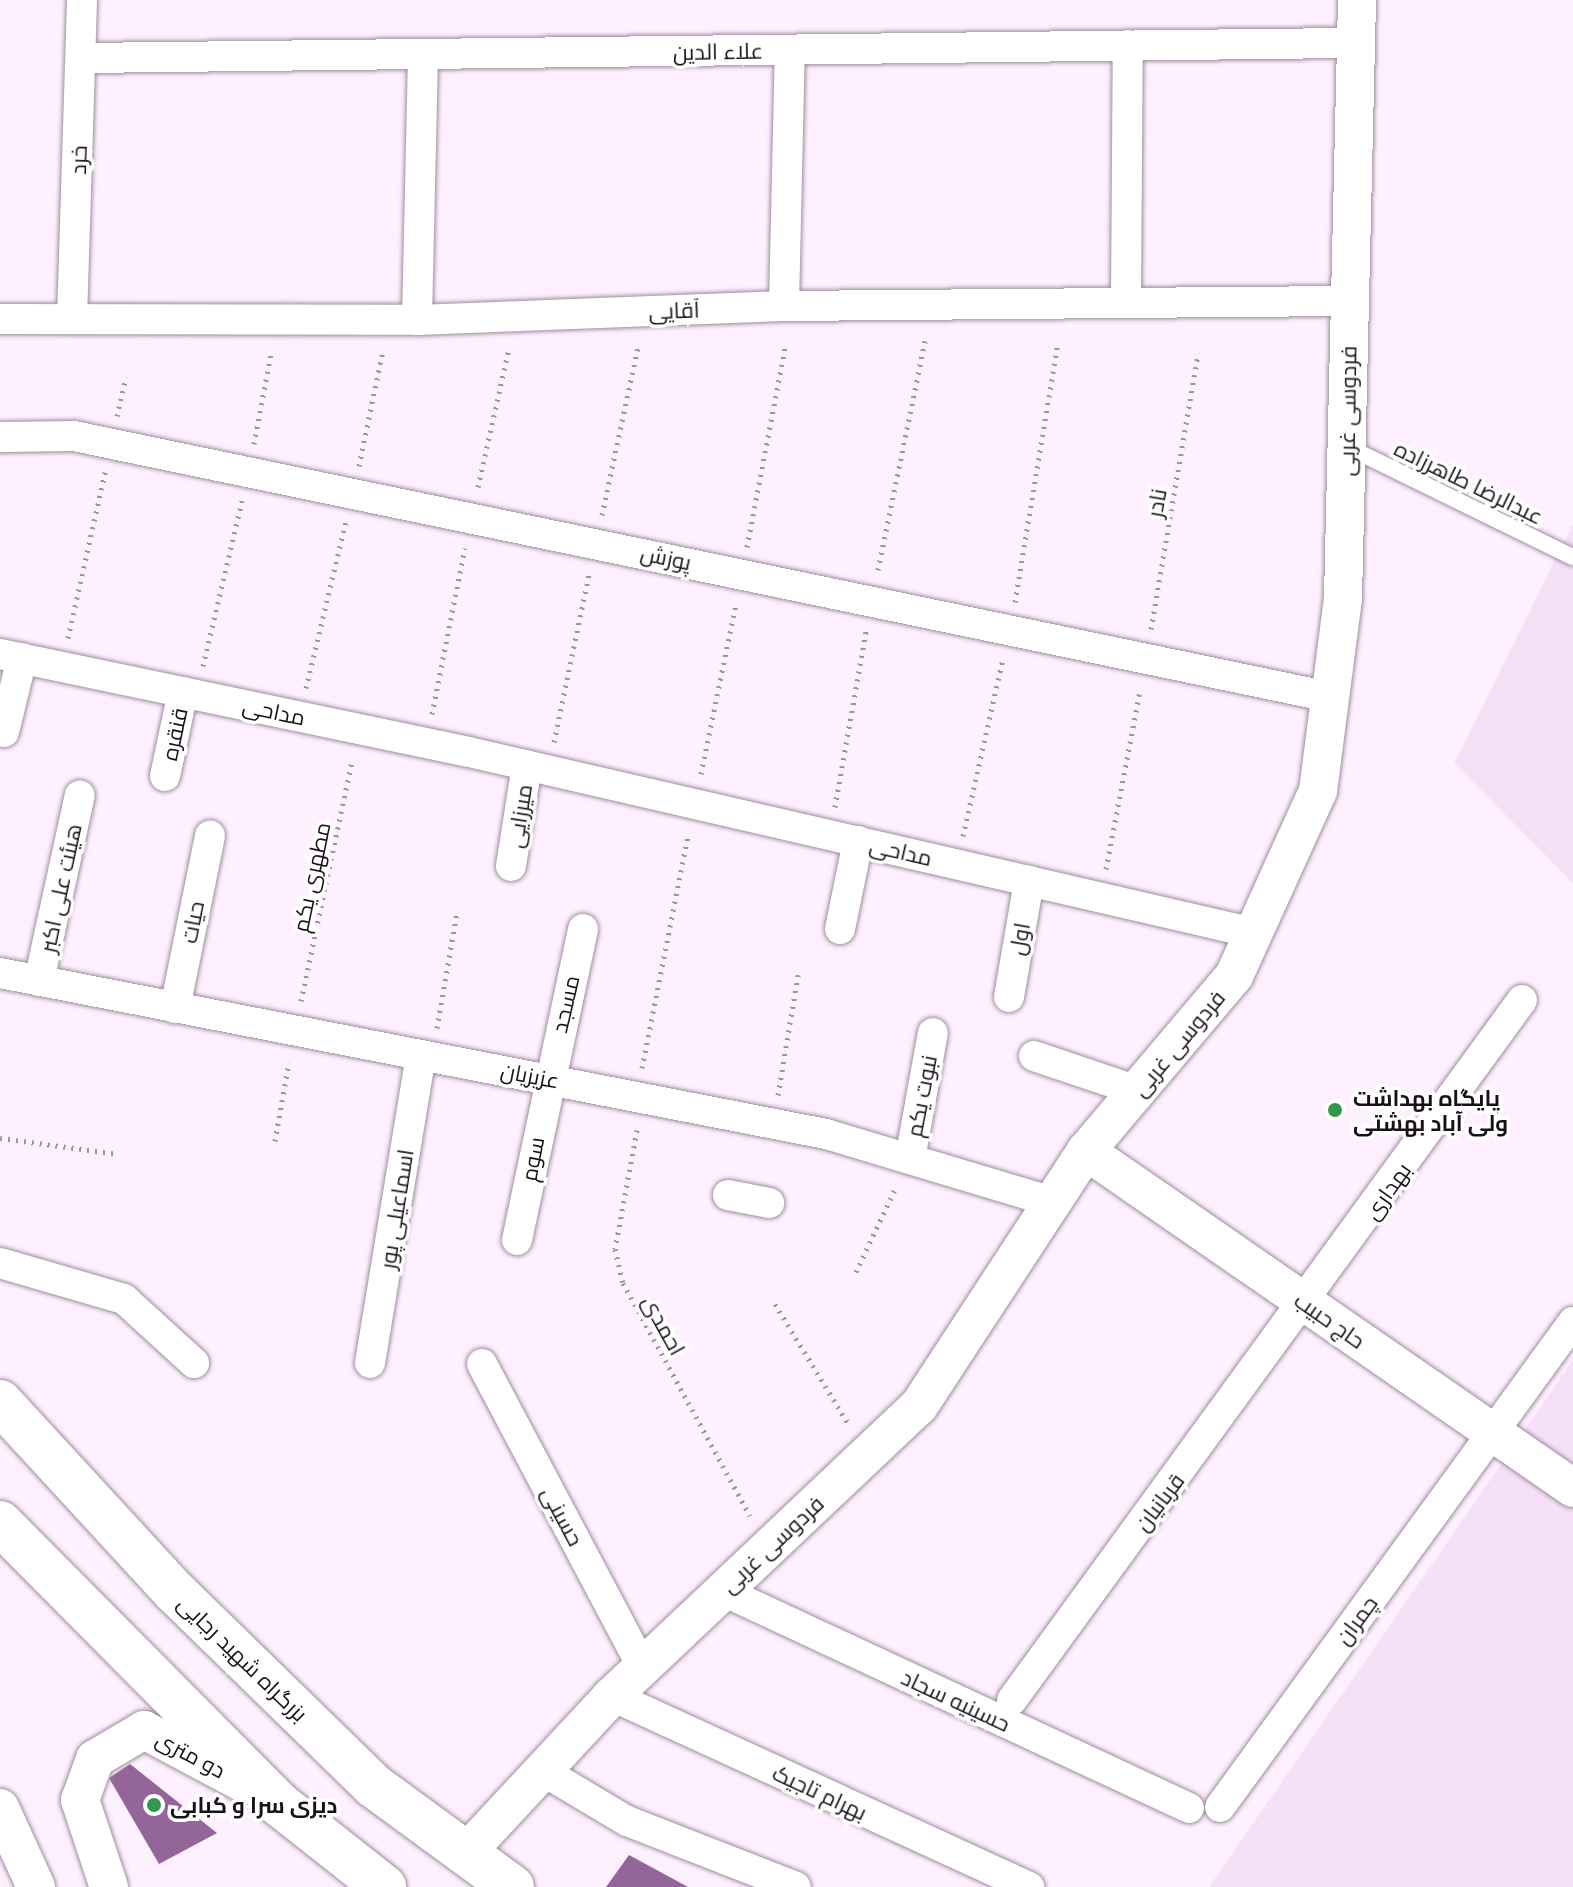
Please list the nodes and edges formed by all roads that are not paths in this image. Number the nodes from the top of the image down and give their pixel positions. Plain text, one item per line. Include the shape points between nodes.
1 (82, 0) edge
2 (1357, 0) edge
3 (1353, 43) junction
4 (1128, 45) junction
5 (790, 50) junction
6 (423, 55) junction
7 (82, 58) junction
8 (1126, 300) junction
9 (1349, 301) junction
10 (784, 306) junction
11 (0, 319) edge
12 (72, 319) junction
13 (417, 320) junction
14 (0, 437) edge
15 (1347, 446) junction
16 (1573, 557) edge
17 (11, 656) edge
18 (190, 693) junction
19 (1330, 697) junction
20 (4, 732) dead end
21 (538, 768) junction
22 (165, 776) dead end
23 (80, 795) dead end
24 (210, 836) dead end
25 (844, 838) junction
26 (511, 866) dead end
27 (1029, 881) junction
28 (583, 929) dead end
29 (840, 929) dead end
30 (1254, 933) junction
31 (0, 973) edge
32 (39, 981) junction
33 (1009, 997) dead end
34 (1522, 1000) dead end
35 (175, 1008) junction
36 (933, 1033) dead end
37 (427, 1056) junction
38 (1034, 1056) dead end
39 (548, 1079) junction
40 (1138, 1091) junction
41 (1086, 1151) junction
42 (910, 1159) junction
43 (728, 1195) dead end
44 (1053, 1202) junction
45 (769, 1203) dead end
46 (517, 1240) dead end
47 (0, 1263) edge
48 (1306, 1304) junction
49 (1573, 1322) edge
50 (194, 1363) dead end
51 (370, 1363) dead end
52 (482, 1364) dead end
53 (0, 1402) edge
54 (1492, 1433) junction
55 (1573, 1488) edge
56 (0, 1523) edge
57 (723, 1591) junction
58 (643, 1668) junction
59 (612, 1696) junction
60 (1012, 1700) dead end
61 (543, 1771) junction
62 (279, 1804) junction
63 (1220, 1807) dead end
64 (0, 1808) edge
65 (1189, 1808) dead end
66 (466, 1853) junction
67 (36, 1887) edge
68 (109, 1887) edge
69 (384, 1887) edge
70 (512, 1887) edge
71 (796, 1887) edge
72 (1029, 1887) edge

1 - 7 street, خرد
2 - 3 street, فردوسی غربی
3 - 4 street, علاء الدین
3 - 9 street, فردوسی غربی
4 - 5 street, علاء الدین
4 - 8 street
5 - 6 street, علاء الدین
5 - 10 street
6 - 7 street, علاء الدین
6 - 13 street
7 - 12 street, خرد
8 - 9 street, آقایی
8 - 10 street, آقایی
9 - 15 street, فردوسی غربی
10 - 13 street, آقایی
11 - 12 street, آقایی
12 - 13 street, آقایی
14 - 19 street, پوزش via 111,444
15 - 16 lane, عبدالرضا طاهرزاده
15 - 19 street, فردوسی غربی via 1343,599
17 - 18 street, مداحی
17 - 20 street
18 - 21 street, مداحی
18 - 22 street, قنقره
19 - 30 street, فردوسی غربی via 1318,791
21 - 25 street, مداحی
21 - 26 street, میرزایی
23 - 32 street, هیئت علی اکبر
24 - 35 street, حیات
25 - 27 street, مداحی
25 - 29 street
27 - 30 street, مداحی
27 - 33 street, اول
28 - 39 street, مسجد
30 - 40 street, فردوسی غربی via 1234,976
31 - 32 street, عزیزیان
32 - 35 street, عزیزیان
34 - 48 street, بهداری
35 - 37 street, عزیزیان
36 - 42 street, نبوت یکم
37 - 39 street, عزیزیان
37 - 51 street, اسماعیلی پور
38 - 40 street
39 - 42 street, عزیزیان via 773,1124
39 - 46 street, سوم
40 - 41 street, فردوسی غربی
41 - 44 street, فردوسی غربی
41 - 48 street, حاج حبیب
42 - 44 street, عزیزیان
43 - 45 street
44 - 57 street, فردوسی غربی via 919,1406
47 - 50 street via 124,1299
48 - 54 street, حاج حبیب
48 - 60 street, قربانیان
49 - 54 street, چمران
52 - 58 street, حسینی
53 - 66 highway, بزرگراه شهید رجایی via 174,1591 374,1786
54 - 55 street, حاج حبیب
54 - 63 street, چمران
56 - 62 highway
57 - 58 street, فردوسی غربی
57 - 65 street, حسینیه سجاد
58 - 59 street, فردوسی غربی
59 - 61 street, فردوسی غربی
59 - 72 street, بهرام تاجیک
61 - 66 street, فردوسی غربی
61 - 71 street via 627,1821
62 - 68 street, دو متری via 144,1730 95,1759 80,1800
62 - 69 highway
64 - 67 street
66 - 70 highway, بزرگراه شهید رجایی

